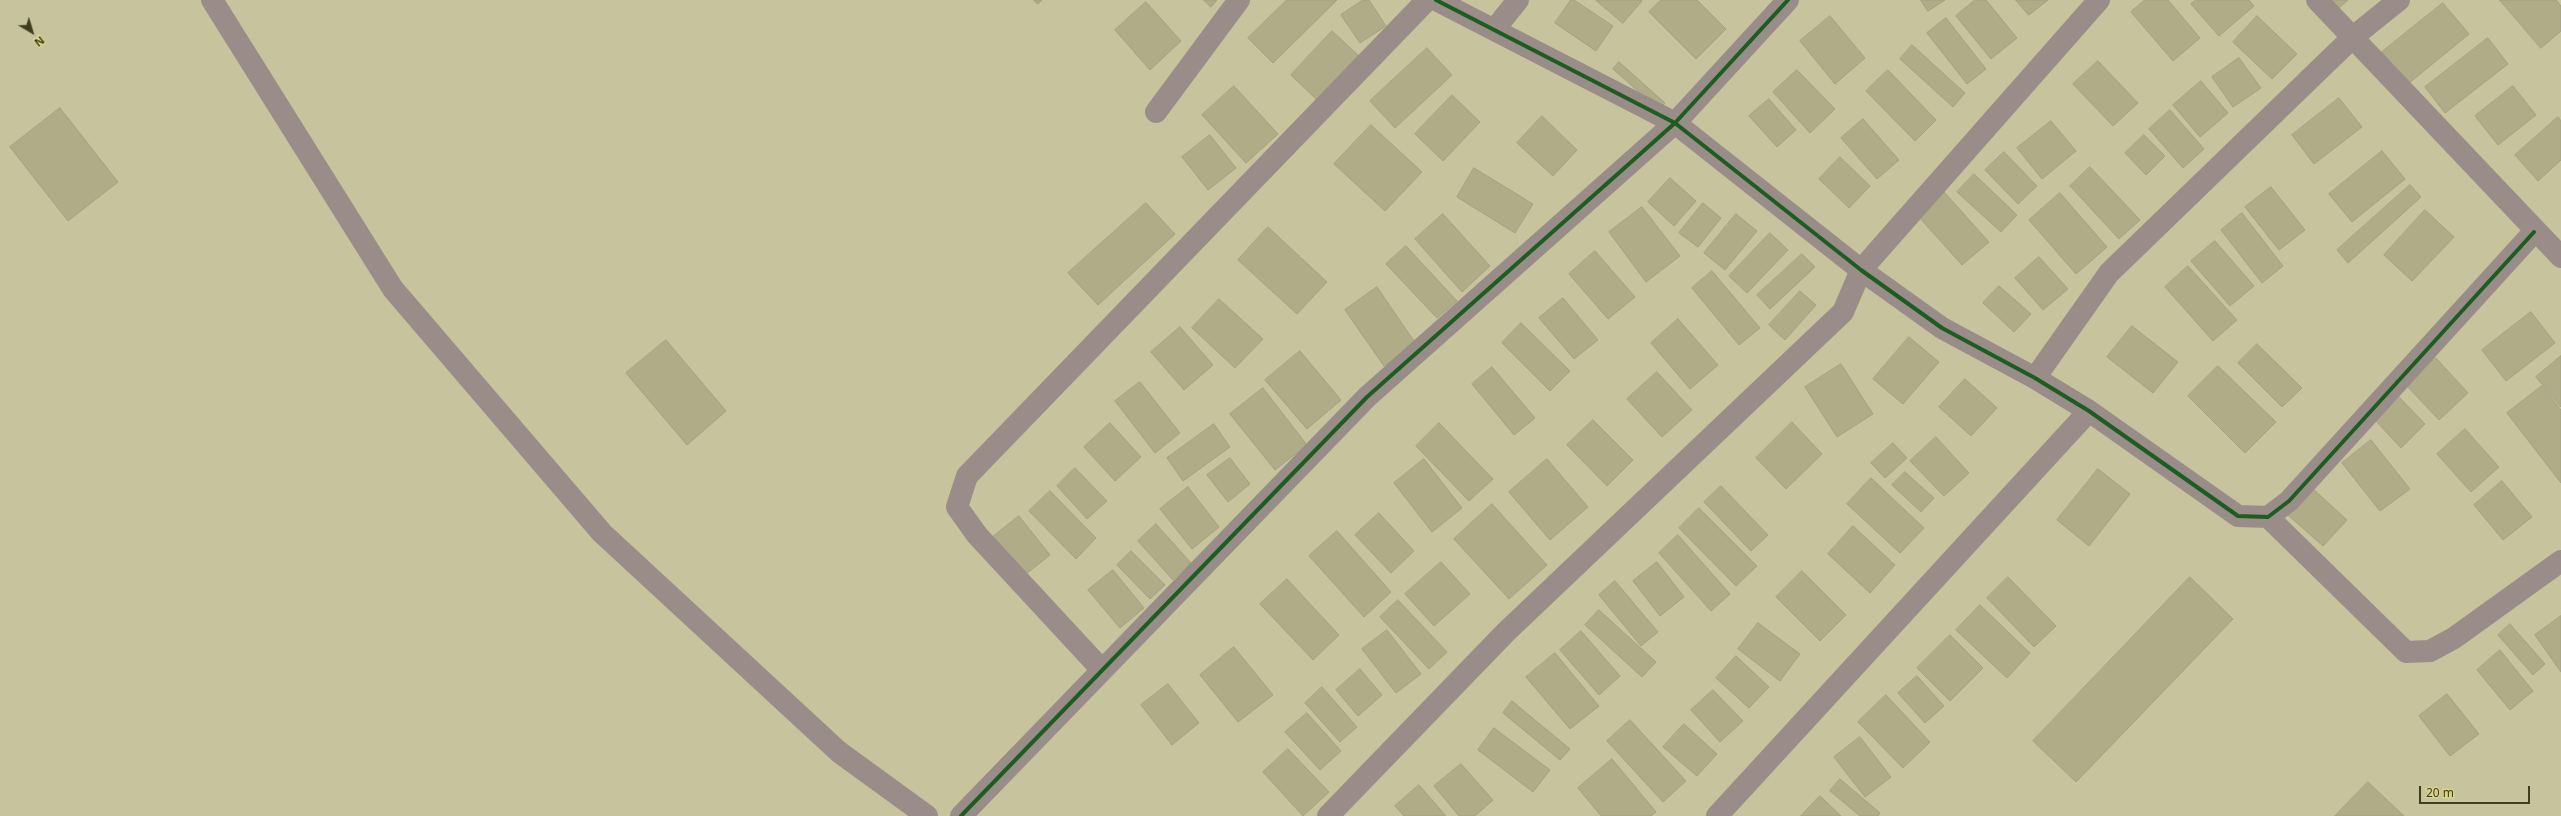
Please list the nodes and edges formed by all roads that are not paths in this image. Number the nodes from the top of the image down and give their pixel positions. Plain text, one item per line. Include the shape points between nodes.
1 (212, 0) edge
2 (1239, 0) edge
3 (1427, 0) edge
4 (1436, 0) edge
5 (1518, 0) edge
6 (1788, 0) edge
7 (2099, 0) edge
8 (2317, 0) edge
9 (2399, 0) edge
10 (1494, 30) junction
11 (2353, 38) junction
12 (1156, 112) dead end
13 (1675, 123) junction
14 (2534, 232) junction
15 (2561, 257) edge
16 (1861, 270) junction
17 (2035, 378) junction
18 (2089, 411) junction
19 (2268, 517) junction
20 (2561, 561) edge
21 (1102, 670) junction
22 (928, 816) edge
23 (961, 816) edge
24 (1328, 816) edge
25 (1717, 816) edge

1 - 22 street via 393,289 602,533 839,752
2 - 12 street
3 - 21 street via 967,476 957,507 977,535
4 - 10 street
5 - 10 street
6 - 13 street
7 - 16 street
8 - 11 street
9 - 11 street
10 - 13 street
11 - 14 street
11 - 17 street via 2109,273
13 - 16 street
13 - 21 street via 1367,397
14 - 15 street
14 - 19 street via 2289,501
16 - 17 street via 1942,328
16 - 24 street via 1843,312 1506,632
17 - 18 street
18 - 19 street via 2238,516
18 - 25 street via 1818,709
19 - 20 street via 2406,652 2430,651 2454,638
21 - 23 street

